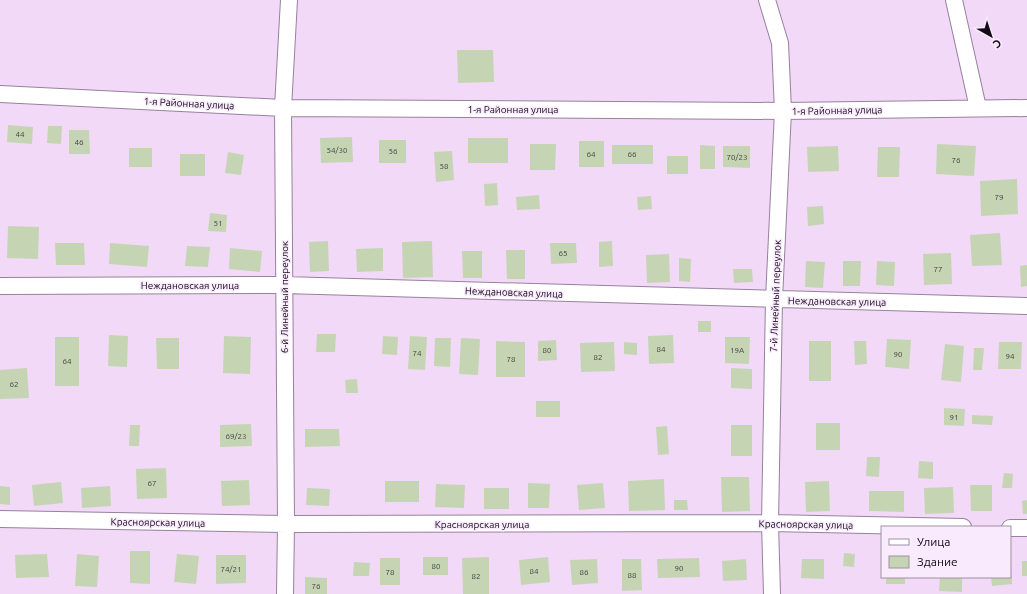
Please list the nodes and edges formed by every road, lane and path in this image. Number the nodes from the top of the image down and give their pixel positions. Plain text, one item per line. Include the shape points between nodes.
1 (289, 0) edge
2 (767, 0) edge
3 (954, 0) edge
4 (0, 94) edge
5 (283, 108) junction
6 (978, 108) junction
7 (1027, 108) edge
8 (783, 111) junction
9 (284, 285) junction
10 (0, 286) edge
11 (774, 299) junction
12 (1027, 306) edge
13 (0, 519) edge
14 (770, 523) junction
15 (286, 524) junction
16 (915, 526) edge
17 (1011, 528) edge
18 (1027, 528) edge
19 (285, 594) edge
20 (772, 594) edge

1 - 5 street, 6-й Линейный переулок
2 - 8 street, 7-й Линейный переулок via 780,43
3 - 6 street
4 - 5 street, 1-я Районная улица
5 - 8 street, 1-я Районная улица
5 - 9 street, 6-й Линейный переулок
6 - 7 street, 1-я Районная улица
6 - 8 street, 1-я Районная улица
8 - 11 street, 7-й Линейный переулок
9 - 10 street, Неждановская улица
9 - 11 street, Неждановская улица
9 - 15 street, 6-й Линейный переулок
11 - 12 street, Неждановская улица
11 - 14 street, 7-й Линейный переулок
13 - 15 street, Красноярская улица
14 - 15 street, Красноярская улица
14 - 16 street, Красноярская улица
14 - 20 street, 7-й Линейный переулок
15 - 19 street, 6-й Линейный переулок
17 - 18 street

